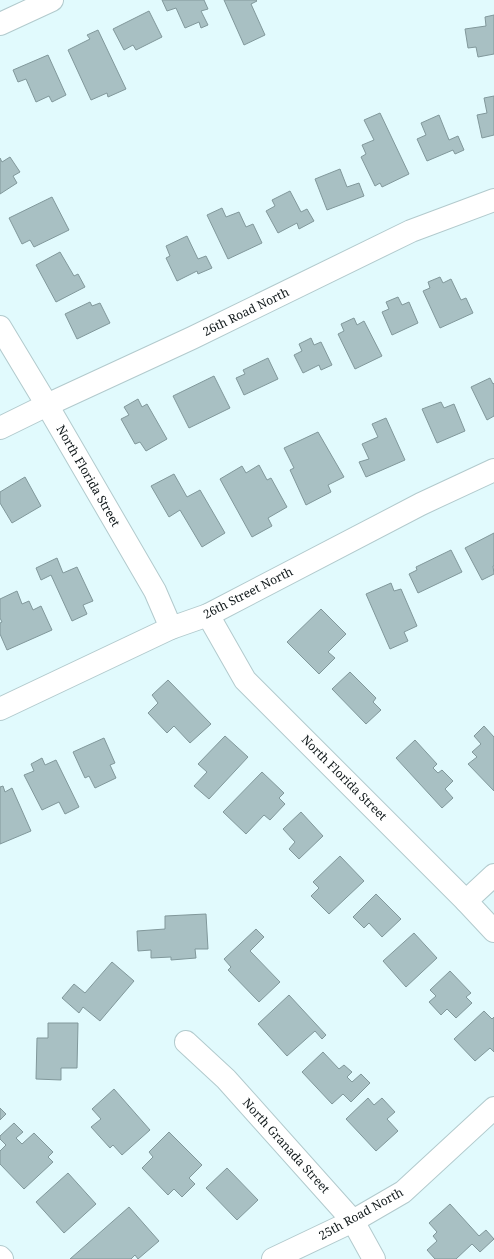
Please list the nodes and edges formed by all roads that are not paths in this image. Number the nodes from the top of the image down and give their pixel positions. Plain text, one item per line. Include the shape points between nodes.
1 (52, 0) edge
2 (0, 24) edge
3 (494, 200) edge
4 (0, 327) edge
5 (47, 405) junction
6 (0, 428) edge
7 (494, 470) edge
8 (208, 615) junction
9 (171, 628) junction
10 (0, 709) edge
11 (494, 875) edge
12 (466, 900) junction
13 (494, 931) edge
14 (186, 1042) dead end
15 (494, 1108) edge
16 (353, 1221) junction
17 (273, 1259) edge
18 (374, 1259) edge

1 - 2 street
3 - 5 street, 26th Road North via 411,231 192,338
4 - 5 street, North Florida Street
5 - 6 street, 26th Road North
5 - 9 street, North Florida Street via 155,591
7 - 8 street, 26th Street North via 421,504
8 - 9 street, 26th Street North
8 - 12 street, North Florida Street via 245,680
9 - 10 street, 26th Street North
11 - 12 street
12 - 13 street, North Florida Street
14 - 16 street, North Granada Street via 226,1079
15 - 16 street, 25th Road North via 403,1192
16 - 17 street, 25th Road North
16 - 18 street, North Granada Street

